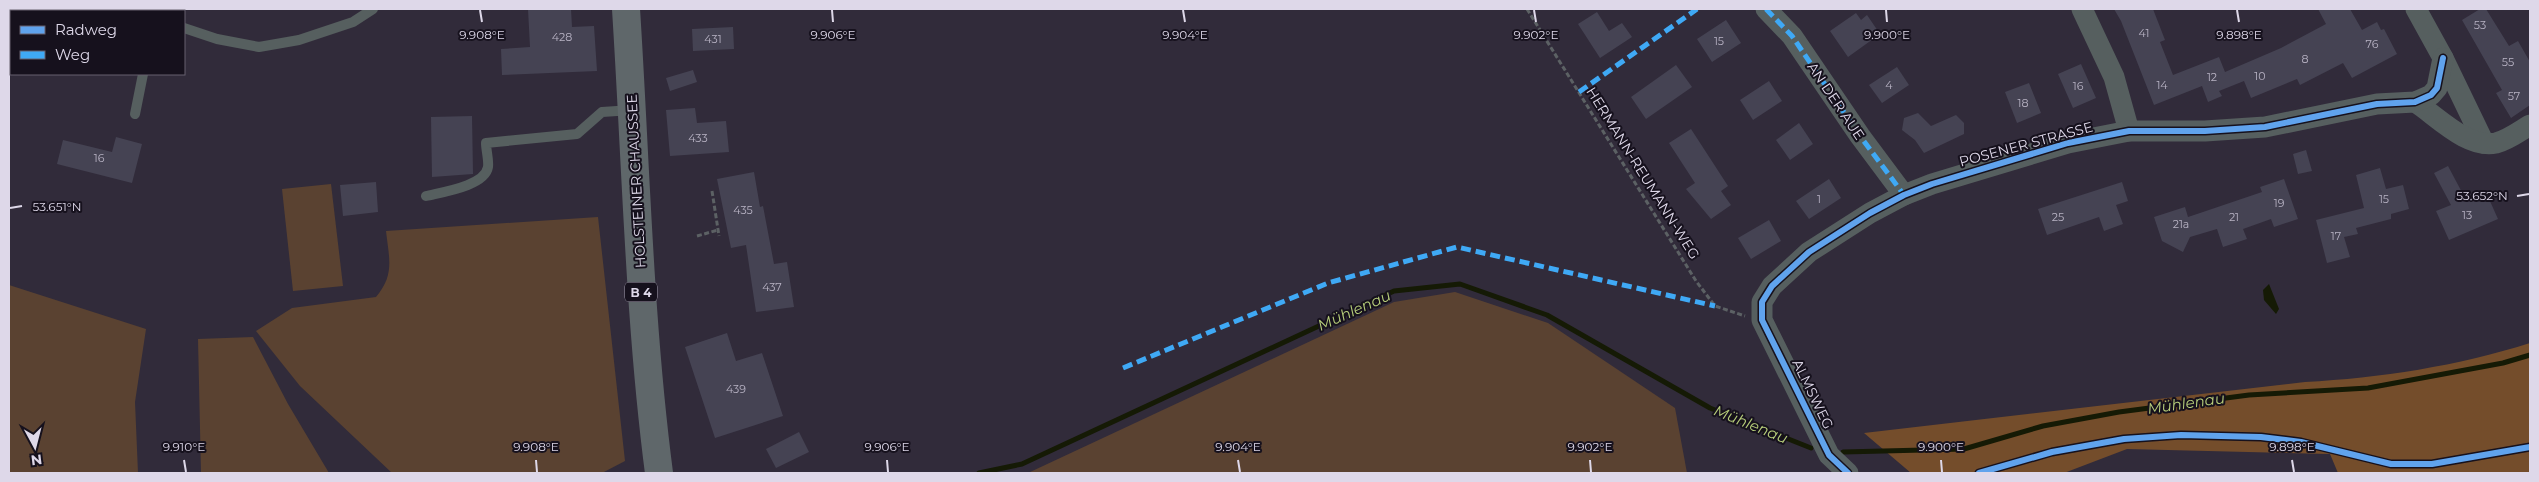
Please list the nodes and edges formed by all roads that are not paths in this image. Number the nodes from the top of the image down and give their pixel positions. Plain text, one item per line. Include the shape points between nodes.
1 (373, 9) edge
2 (626, 9) edge
3 (1766, 9) edge
4 (2082, 9) edge
5 (2416, 9) edge
6 (185, 28) edge
7 (2443, 58) junction
8 (143, 75) edge
9 (2415, 102) junction
10 (633, 110) junction
11 (135, 114) dead end
12 (2530, 125) edge
13 (2129, 131) junction
14 (2484, 142) junction
15 (1904, 195) junction
16 (426, 196) dead end
17 (1762, 320) joint
18 (658, 473) edge
19 (1848, 473) edge

1 - 6 lane via 353,22 299,40 259,47 217,39
2 - 10 main road, HOLSTEINER CHAUSSEE / B 4
3 - 15 street, AN DER AUE via 1792,36
4 - 13 street via 2114,77
5 - 7 street
7 - 9 street, POSENER STRASSE via 2437,88
7 - 14 street
8 - 11 lane
9 - 13 street, POSENER STRASSE via 2377,104 2265,127
9 - 14 street via 2459,136
10 - 16 lane via 602,112 577,134 486,143 488,167 483,176 474,183
10 - 18 main road, HOLSTEINER CHAUSSEE / B 4 via 642,306
12 - 14 street via 2495,144
13 - 15 street, POSENER STRASSE via 2068,143
15 - 17 street, POSENER STRASSE via 1831,237 1798,262 1772,286 1762,302
17 - 19 street, ALMSWEG via 1829,455

